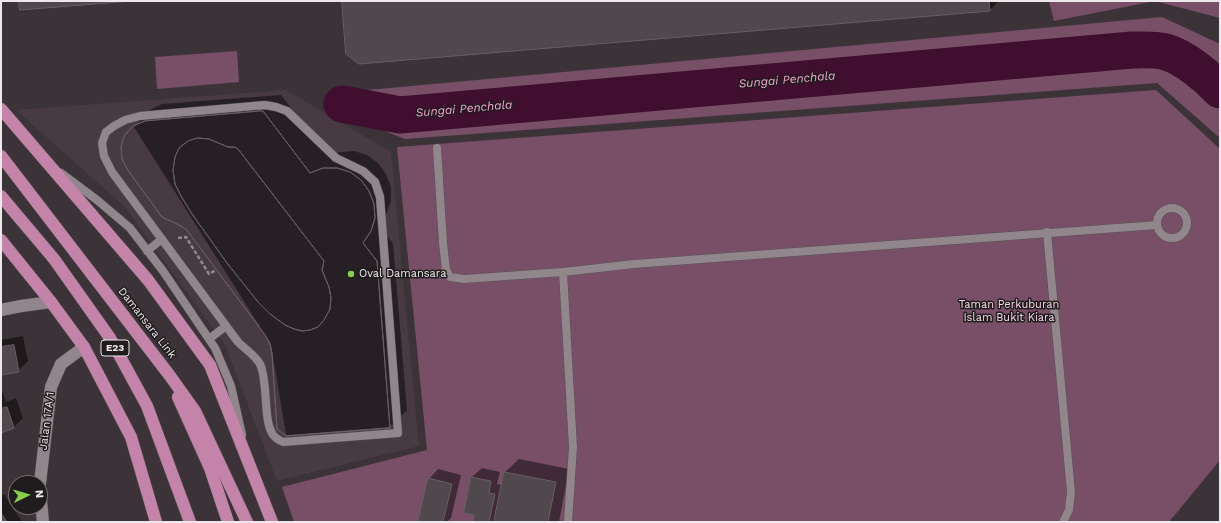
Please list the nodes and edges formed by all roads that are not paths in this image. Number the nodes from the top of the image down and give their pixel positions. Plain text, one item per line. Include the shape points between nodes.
1 (1, 109) edge
2 (437, 148) dead end
3 (1, 156) edge
4 (51, 166) junction
5 (1, 196) edge
6 (1157, 224) dead end
7 (1047, 232) junction
8 (162, 239) junction
9 (1, 240) edge
10 (147, 251) junction
11 (563, 272) junction
12 (51, 302) junction
13 (1, 310) edge
14 (226, 326) junction
15 (209, 339) junction
16 (84, 347) junction
17 (170, 376) junction
18 (250, 465) junction
19 (41, 475) edge
20 (156, 522) edge
21 (190, 522) edge
22 (228, 522) edge
23 (247, 522) edge
24 (272, 522) edge
25 (568, 522) edge
26 (1063, 522) edge

1 - 4 highway
2 - 11 lane via 442,243 446,270 450,277
3 - 17 highway, Damansara Link / E23
4 - 10 lane via 98,200 130,228
4 - 18 highway via 148,280 210,365
5 - 21 highway, E23 via 54,259 110,338 147,406
6 - 7 lane
7 - 11 lane
7 - 26 lane via 1071,492 1070,510
8 - 10 lane
8 - 14 lane
8 - 14 lane via 112,172 104,156 102,143 106,132 120,123 140,116 265,105 276,107 287,111 336,158 363,171 375,182 380,197 398,433 283,442 275,437 270,428 260,365 255,356 238,342
9 - 12 highway
10 - 15 lane
11 - 25 lane via 573,447
12 - 13 street
12 - 16 highway
14 - 15 lane
15 - 18 lane via 231,386
16 - 19 street, Jalan 17A/1 via 61,364 51,387
16 - 20 highway via 131,437
17 - 22 highway via 210,468
17 - 23 highway, Damansara Link / E23 via 195,411
18 - 24 highway

